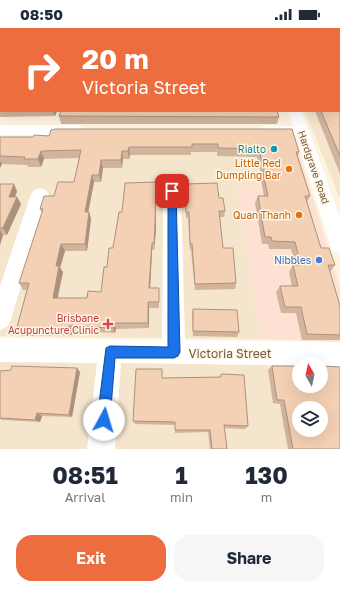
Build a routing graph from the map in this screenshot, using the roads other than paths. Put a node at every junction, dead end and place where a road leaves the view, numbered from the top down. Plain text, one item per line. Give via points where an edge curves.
1 (295, 112) edge
2 (0, 130) edge
3 (88, 130) edge
4 (256, 130) edge
5 (301, 131) junction
6 (172, 191) dead end
7 (40, 194) dead end
8 (340, 245) edge
9 (0, 319) edge
10 (0, 350) edge
11 (110, 352) junction
12 (174, 352) junction
13 (340, 354) edge
14 (101, 449) edge

1 - 5 street, Hardgrave Road
2 - 3 street
4 - 5 street
5 - 8 street, Hardgrave Road
6 - 12 street
7 - 9 street
10 - 11 street, Victoria Street
11 - 12 street, Victoria Street
11 - 14 street
12 - 13 street, Victoria Street

